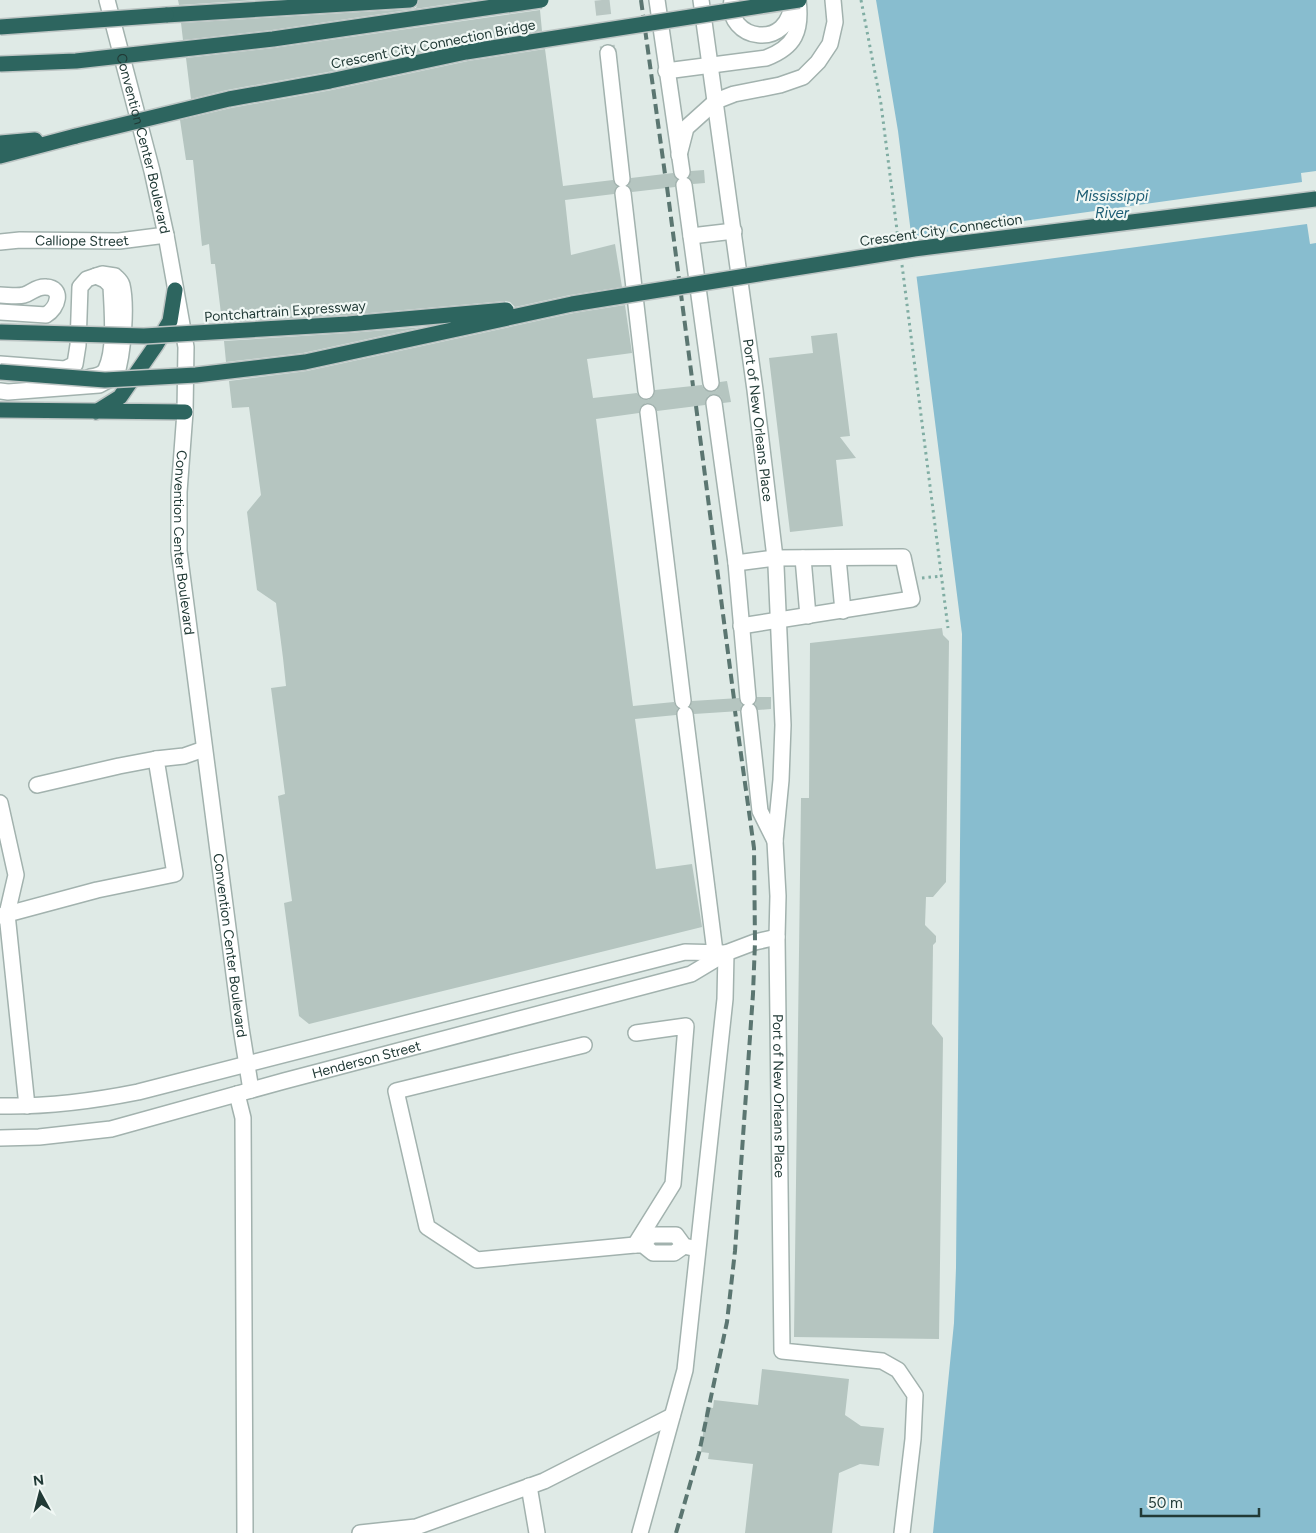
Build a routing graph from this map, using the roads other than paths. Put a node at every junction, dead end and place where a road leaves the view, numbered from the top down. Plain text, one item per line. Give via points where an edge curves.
1 (107, 0) edge
2 (410, 0) edge
3 (541, 0) edge
4 (657, 0) edge
5 (732, 0) edge
6 (792, 0) edge
7 (799, 0) edge
8 (833, 0) edge
9 (702, 2) edge
10 (0, 27) edge
11 (608, 53) tunnel mouth
12 (0, 64) edge
13 (710, 65) junction
14 (666, 71) junction
15 (716, 101) junction
16 (76, 136) junction
17 (0, 143) edge
18 (679, 155) junction
19 (0, 156) edge
20 (1316, 199) edge
21 (734, 231) junction
22 (166, 235) junction
23 (691, 236) junction
24 (0, 242) edge
25 (175, 290) junction
26 (0, 295) edge
27 (572, 304) junction
28 (0, 312) edge
29 (78, 330) junction
30 (0, 332) edge
31 (0, 336) edge
32 (0, 364) edge
33 (0, 372) edge
34 (711, 383) dead end
35 (0, 390) edge
36 (646, 391) dead end
37 (714, 404) dead end
38 (0, 410) edge
39 (96, 412) junction
40 (185, 412) junction
41 (648, 412) dead end
42 (775, 558) junction
43 (803, 558) junction
44 (838, 558) junction
45 (736, 563) junction
46 (843, 611) junction
47 (808, 616) junction
48 (778, 620) junction
49 (741, 626) junction
50 (204, 749) junction
51 (156, 760) junction
52 (37, 785) dead end
53 (0, 804) edge
54 (775, 841) junction
55 (4, 915) edge
56 (777, 937) junction
57 (720, 952) junction
58 (584, 978) junction
59 (590, 1000) junction
60 (636, 1033) dead end
61 (584, 1045) dead end
62 (246, 1063) junction
63 (244, 1092) junction
64 (0, 1106) edge
65 (27, 1106) junction
66 (0, 1138) edge
67 (639, 1245) junction
68 (691, 1247) junction
69 (672, 1416) junction
70 (529, 1486) junction
71 (245, 1533) edge
72 (360, 1533) edge
73 (537, 1533) edge
74 (640, 1533) edge
75 (902, 1533) edge

1 - 22 street, Convention Center Boulevard
2 - 10 highway, bridge
3 - 12 highway, bridge via 274,39 76,61
4 - 14 street
5 - 6 street via 736,21 748,32 759,35 773,33 785,24 792,11
7 - 13 street via 800,17 796,33 780,53 766,58
7 - 16 highway, Crescent City Connection Bridge, bridge via 466,52 229,99
8 - 15 street via 835,22 830,44 803,77
9 - 13 street, Port of New Orleans Place
11 - 36 street
13 - 14 street
13 - 15 street, Port of New Orleans Place
14 - 18 street
15 - 18 street via 686,128
15 - 21 street, Port of New Orleans Place
16 - 17 highway
16 - 19 highway
18 - 23 street
20 - 27 highway, Crescent City Connection, bridge via 914,249
21 - 23 street
21 - 42 street, Port of New Orleans Place
22 - 24 street, Calliope Street via 110,241
22 - 25 street, Convention Center Boulevard
23 - 34 street
25 - 39 highway via 170,321 151,352 120,397
25 - 40 street, Convention Center Boulevard via 186,346
26 - 28 street via 24,296 44,286 55,292 57,305 46,315
27 - 30 highway, Pontchartrain Expressway, bridge via 217,333 144,336
27 - 33 highway, bridge via 305,362 214,373 105,380
29 - 31 street via 40,329
29 - 32 street via 77,359 65,370
29 - 35 street via 80,287 87,279 102,274 115,276 122,283 123,336 116,376 99,385
37 - 45 street, Port of New Orleans Place
38 - 39 highway
39 - 40 highway
40 - 50 street, Convention Center Boulevard via 179,492 179,551
41 - 57 street via 684,708
42 - 43 street
42 - 45 street
42 - 48 street, Port of New Orleans Place
43 - 44 street
43 - 47 street
44 - 46 street
44 - 46 street via 903,557 912,599
45 - 49 street, Port of New Orleans Place
46 - 47 street
47 - 48 street
48 - 49 street
48 - 54 street, Port of New Orleans Place via 783,725
49 - 54 street, Port of New Orleans Place via 760,811
50 - 51 street
50 - 62 street, Convention Center Boulevard
51 - 52 street
51 - 55 street via 175,874 96,890
53 - 55 street via 16,875
54 - 56 street, Port of New Orleans Place
55 - 65 street
56 - 57 street, Henderson Street
56 - 75 street, Port of New Orleans Place via 782,1351 882,1361 898,1370 915,1395
57 - 58 street, Henderson Street via 684,952
57 - 59 street, Henderson Street via 691,974
57 - 68 street via 725,999
58 - 59 street
58 - 62 street, Henderson Street
59 - 63 street, Henderson Street
60 - 67 street via 686,1026 673,1184
61 - 67 street via 396,1090 427,1227 478,1260
62 - 63 street, Convention Center Boulevard
62 - 65 street, Henderson Street via 108,1098
63 - 66 street, Henderson Street via 111,1129
63 - 71 street, Convention Center Boulevard
64 - 65 street, Henderson Street
67 - 68 street via 651,1235 676,1235
68 - 69 street via 684,1370
69 - 70 street
69 - 74 street
70 - 72 street via 416,1527
70 - 73 street

